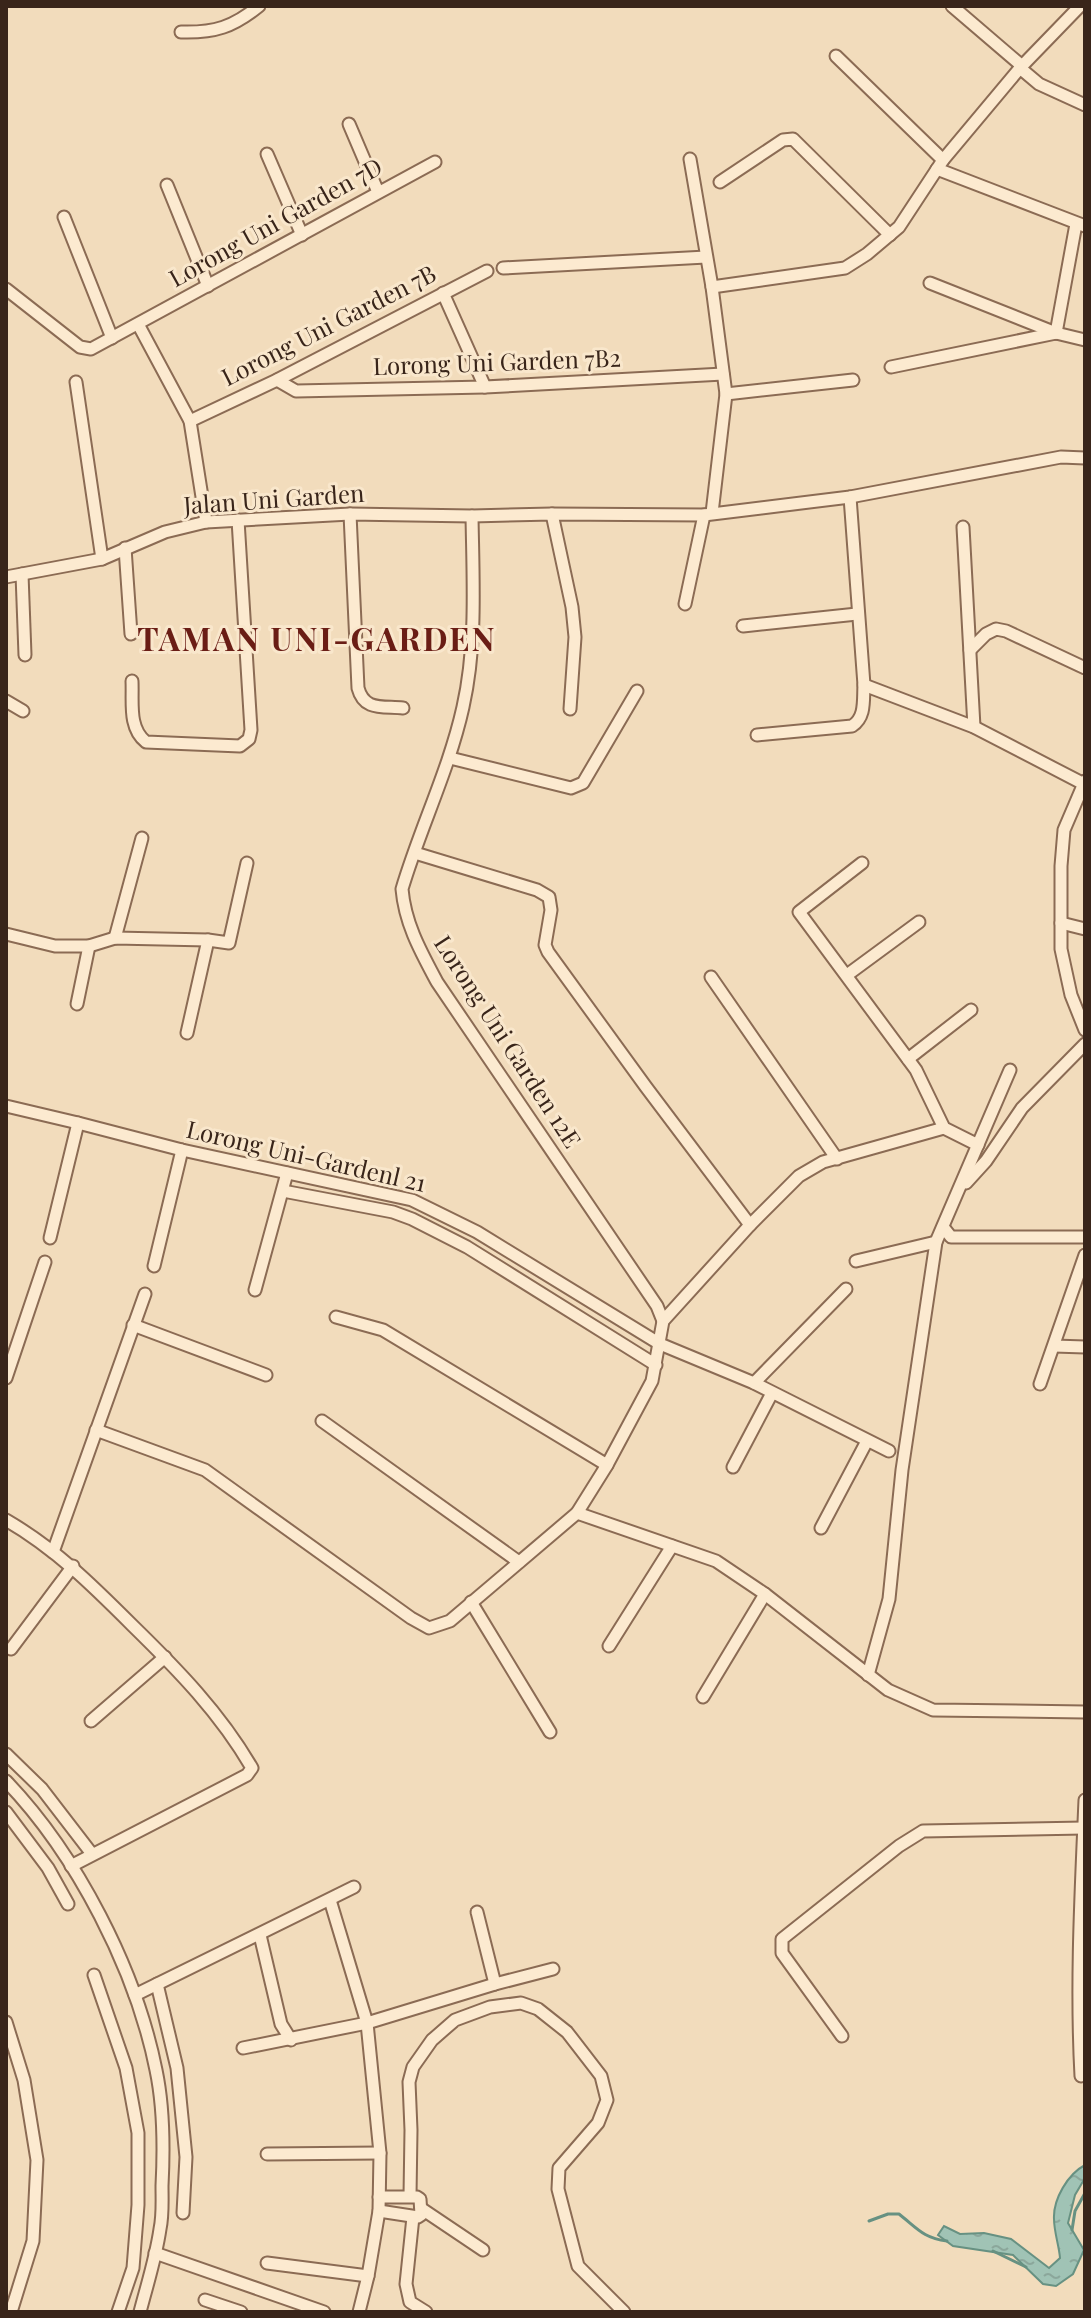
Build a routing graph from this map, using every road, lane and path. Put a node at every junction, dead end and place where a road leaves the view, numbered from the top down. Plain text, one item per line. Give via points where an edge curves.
1 (259, 6) edge
2 (952, 6) edge
3 (1080, 6) edge
4 (181, 32) dead end
5 (836, 56) dead end
6 (1021, 67) junction
7 (1085, 105) edge
8 (349, 124) dead end
9 (267, 154) dead end
10 (690, 159) dead end
11 (435, 162) dead end
12 (940, 164) junction
13 (720, 182) dead end
14 (167, 185) dead end
15 (378, 192) junction
16 (64, 217) dead end
17 (1081, 225) edge
18 (302, 235) junction
19 (890, 235) junction
20 (706, 257) junction
21 (503, 268) dead end
22 (487, 271) dead end
23 (930, 283) dead end
24 (208, 286) junction
25 (712, 287) junction
26 (6, 289) edge
27 (443, 293) junction
28 (138, 324) junction
29 (1056, 333) junction
30 (112, 338) junction
31 (1085, 340) edge
32 (891, 367) dead end
33 (723, 374) junction
34 (277, 380) junction
35 (853, 380) dead end
36 (76, 382) dead end
37 (485, 387) junction
38 (726, 394) junction
39 (190, 421) junction
40 (1085, 458) edge
41 (850, 497) junction
42 (350, 514) junction
43 (552, 514) junction
44 (708, 514) junction
45 (472, 516) junction
46 (238, 520) junction
47 (206, 522) junction
48 (963, 527) dead end
49 (125, 548) junction
50 (102, 559) junction
51 (22, 574) junction
52 (6, 577) edge
53 (685, 604) dead end
54 (857, 614) junction
55 (743, 626) dead end
56 (131, 634) dead end
57 (970, 650) junction
58 (25, 655) dead end
59 (1085, 668) edge
60 (132, 681) dead end
61 (864, 685) junction
62 (637, 691) dead end
63 (6, 701) edge
64 (403, 708) dead end
65 (570, 709) dead end
66 (23, 711) dead end
67 (974, 727) junction
68 (757, 735) dead end
69 (450, 758) junction
70 (1084, 782) edge
71 (142, 838) dead end
72 (415, 853) junction
73 (247, 863) dead end
74 (862, 863) dead end
75 (919, 922) dead end
76 (1061, 923) junction
77 (1085, 929) edge
78 (6, 934) edge
79 (115, 938) junction
80 (208, 940) junction
81 (89, 946) junction
82 (847, 975) junction
83 (711, 977) dead end
84 (77, 1004) dead end
85 (971, 1010) dead end
86 (1085, 1030) edge
87 (187, 1033) dead end
88 (1085, 1044) edge
89 (908, 1059) junction
90 (1010, 1070) dead end
91 (6, 1106) edge
92 (78, 1123) junction
93 (944, 1128) junction
94 (978, 1145) junction
95 (182, 1150) junction
96 (837, 1159) junction
97 (287, 1173) junction
98 (959, 1190) junction
99 (283, 1191) junction
100 (750, 1225) junction
101 (943, 1227) junction
102 (477, 1232) junction
103 (1085, 1237) edge
104 (50, 1238) dead end
105 (936, 1242) junction
106 (467, 1247) junction
107 (1085, 1255) edge
108 (856, 1261) dead end
109 (45, 1262) dead end
110 (154, 1266) dead end
111 (846, 1289) dead end
112 (255, 1290) dead end
113 (145, 1294) dead end
114 (336, 1317) dead end
115 (663, 1321) junction
116 (133, 1325) junction
117 (660, 1344) junction
118 (1054, 1346) junction
119 (1085, 1347) edge
120 (656, 1365) junction
121 (266, 1375) dead end
122 (6, 1378) edge
123 (754, 1383) junction
124 (1040, 1384) dead end
125 (772, 1393) junction
126 (322, 1421) dead end
127 (96, 1430) junction
128 (867, 1441) junction
129 (889, 1451) dead end
130 (607, 1465) junction
131 (733, 1467) dead end
132 (577, 1513) junction
133 (6, 1520) edge
134 (821, 1528) dead end
135 (672, 1546) junction
136 (53, 1552) junction
137 (519, 1562) junction
138 (73, 1566) junction
139 (765, 1594) junction
140 (471, 1602) junction
141 (609, 1646) dead end
142 (11, 1649) dead end
143 (165, 1657) junction
144 (868, 1675) junction
145 (703, 1697) dead end
146 (1085, 1712) edge
147 (91, 1721) dead end
148 (550, 1732) dead end
149 (6, 1754) edge
150 (6, 1781) edge
151 (1085, 1800) edge
152 (6, 1812) edge
153 (1084, 1828) edge
154 (92, 1854) junction
155 (71, 1866) junction
156 (354, 1887) dead end
157 (330, 1900) junction
158 (68, 1904) dead end
159 (477, 1912) dead end
160 (260, 1935) junction
161 (553, 1969) dead end
162 (94, 1975) dead end
163 (157, 1984) junction
164 (495, 1984) junction
165 (135, 1995) junction
166 (6, 2022) edge
167 (367, 2023) junction
168 (842, 2036) dead end
169 (291, 2040) junction
170 (243, 2048) dead end
171 (1081, 2076) dead end
172 (380, 2153) junction
173 (267, 2154) dead end
174 (410, 2196) junction
175 (379, 2197) junction
176 (379, 2211) junction
177 (183, 2213) dead end
178 (417, 2213) junction
179 (483, 2250) dead end
180 (155, 2253) junction
181 (267, 2263) dead end
182 (368, 2276) junction
183 (205, 2300) dead end
184 (11, 2312) edge
185 (118, 2312) edge
186 (140, 2312) edge
187 (241, 2312) edge
188 (324, 2312) edge
189 (359, 2312) edge
190 (426, 2312) edge
191 (624, 2312) edge

1 - 4 street via 227,28
2 - 6 street
3 - 6 street
5 - 12 street
6 - 7 street via 1039,84
6 - 12 street
8 - 15 street
9 - 18 street
10 - 20 street
11 - 15 street, Lorong Uni Garden 7D
12 - 17 street
12 - 19 street
13 - 19 street via 783,140 793,139
14 - 24 street
15 - 18 street, Lorong Uni Garden 7D
16 - 30 street
17 - 29 street
18 - 24 street, Lorong Uni Garden 7D
19 - 25 street via 845,268
20 - 21 street
20 - 25 street
22 - 27 street, Lorong Uni Garden 7B
23 - 29 street
24 - 28 street, Lorong Uni Garden 7D
25 - 33 street
26 - 30 street, Lorong Uni Garden 7D via 80,347 91,349
27 - 34 street, Lorong Uni Garden 7B
27 - 37 street
28 - 30 street, Lorong Uni Garden 7D
28 - 39 street
29 - 31 street
29 - 32 street
33 - 37 street, Lorong Uni Garden 7B2
33 - 38 street
34 - 37 street, Lorong Uni Garden 7B2 via 296,391
34 - 39 street, Lorong Uni Garden 7B
35 - 38 street
36 - 50 street
38 - 44 street
39 - 47 street
40 - 41 street, Jalan Uni Garden via 1061,457
41 - 44 street, Jalan Uni Garden
41 - 54 street
42 - 45 street, Jalan Uni Garden
42 - 46 street, Jalan Uni Garden
42 - 64 street via 358,688 368,705
43 - 44 street, Jalan Uni Garden
43 - 45 street, Jalan Uni Garden
43 - 65 street via 575,637
44 - 53 street
45 - 69 street via 473,626 467,687
46 - 47 street, Jalan Uni Garden
46 - 60 street via 249,739 240,746 146,742 134,727
47 - 49 street, Jalan Uni Garden
48 - 57 street
49 - 50 street, Jalan Uni Garden
49 - 56 street
50 - 51 street, Jalan Uni Garden
51 - 52 street, Jalan Uni Garden
51 - 58 street
54 - 55 street
54 - 61 street
57 - 59 street via 996,629
57 - 67 street
61 - 67 street
61 - 68 street via 863,714 852,726
62 - 69 street via 583,783 571,788
63 - 66 street
67 - 70 street
69 - 72 street
70 - 76 street via 1064,830
71 - 79 street
72 - 100 street via 549,897 548,952
72 - 115 street, Lorong Uni Garden 12E via 402,889 403,904 437,982
73 - 80 street via 229,943
74 - 82 street via 799,912
75 - 82 street
76 - 77 street
76 - 86 street via 1071,995
78 - 81 street via 55,946
79 - 80 street
79 - 81 street
80 - 87 street
81 - 84 street
82 - 89 street
83 - 96 street
85 - 89 street
88 - 98 street via 1022,1108
89 - 93 street
90 - 94 street
91 - 92 street, Lorong Uni-Gardenl 21
92 - 95 street, Lorong Uni-Gardenl 21
92 - 104 street
93 - 94 street
93 - 96 street
94 - 98 street
95 - 97 street, Lorong Uni-Gardenl 21
95 - 110 street
96 - 100 street via 799,1176
97 - 99 street
97 - 102 street, Lorong Uni-Gardenl 21 via 412,1200
98 - 101 street
99 - 106 street via 393,1212
99 - 112 street
100 - 115 street
101 - 103 street via 951,1237
101 - 105 street
102 - 106 street
102 - 117 street, Lorong Uni-Gardenl 21
105 - 108 street
105 - 144 street via 889,1599
106 - 120 street
107 - 118 street
109 - 122 street
111 - 123 street
113 - 116 street
114 - 130 street via 383,1330
115 - 117 street
116 - 121 street
116 - 127 street
117 - 120 street
117 - 123 street, Lorong Uni-Gardenl 21
118 - 119 street
118 - 124 street
120 - 130 street
123 - 125 street, Lorong Uni-Gardenl 21
125 - 128 street, Lorong Uni-Gardenl 21
125 - 131 street
126 - 137 street
127 - 136 street
127 - 140 street via 205,1470 429,1628 450,1621
128 - 129 street, Lorong Uni-Gardenl 21
128 - 134 street
130 - 132 street
132 - 135 street
132 - 137 street
133 - 136 street
135 - 139 street via 716,1561
135 - 141 street
136 - 138 street
137 - 140 street
138 - 142 street
138 - 143 street
139 - 144 street
139 - 145 street
140 - 148 street
143 - 147 street
143 - 154 street via 209,1705 252,1768
144 - 146 street via 933,1710
149 - 154 street via 42,1789
150 - 155 street via 32,1808
151 - 153 street
152 - 158 street
153 - 168 street via 923,1831 782,1939 782,1953
153 - 171 street
154 - 155 street
155 - 165 street via 105,1925
156 - 157 street
157 - 160 street
157 - 167 street
159 - 164 street
160 - 163 street
160 - 169 street via 281,2024
161 - 164 street
162 - 185 street via 126,2068 138,2133 133,2268
163 - 165 street
163 - 177 street via 177,2068 186,2157
164 - 167 street
165 - 180 street via 156,2071 164,2145
166 - 184 street via 24,2080 37,2160 33,2241
167 - 169 street
167 - 172 street
169 - 170 street
172 - 173 street
172 - 175 street
174 - 175 street
174 - 178 street via 420,2199
174 - 191 street via 409,2082 419,2058 455,2020 490,2007 521,2003 538,2009 567,2032 601,2076 607,2100 598,2123 559,2168 558,2189 578,2266
175 - 176 street
176 - 178 street
176 - 182 street
178 - 179 street
178 - 190 street via 406,2284 410,2302
180 - 186 street
180 - 188 street
181 - 182 street
182 - 189 street
183 - 187 street

